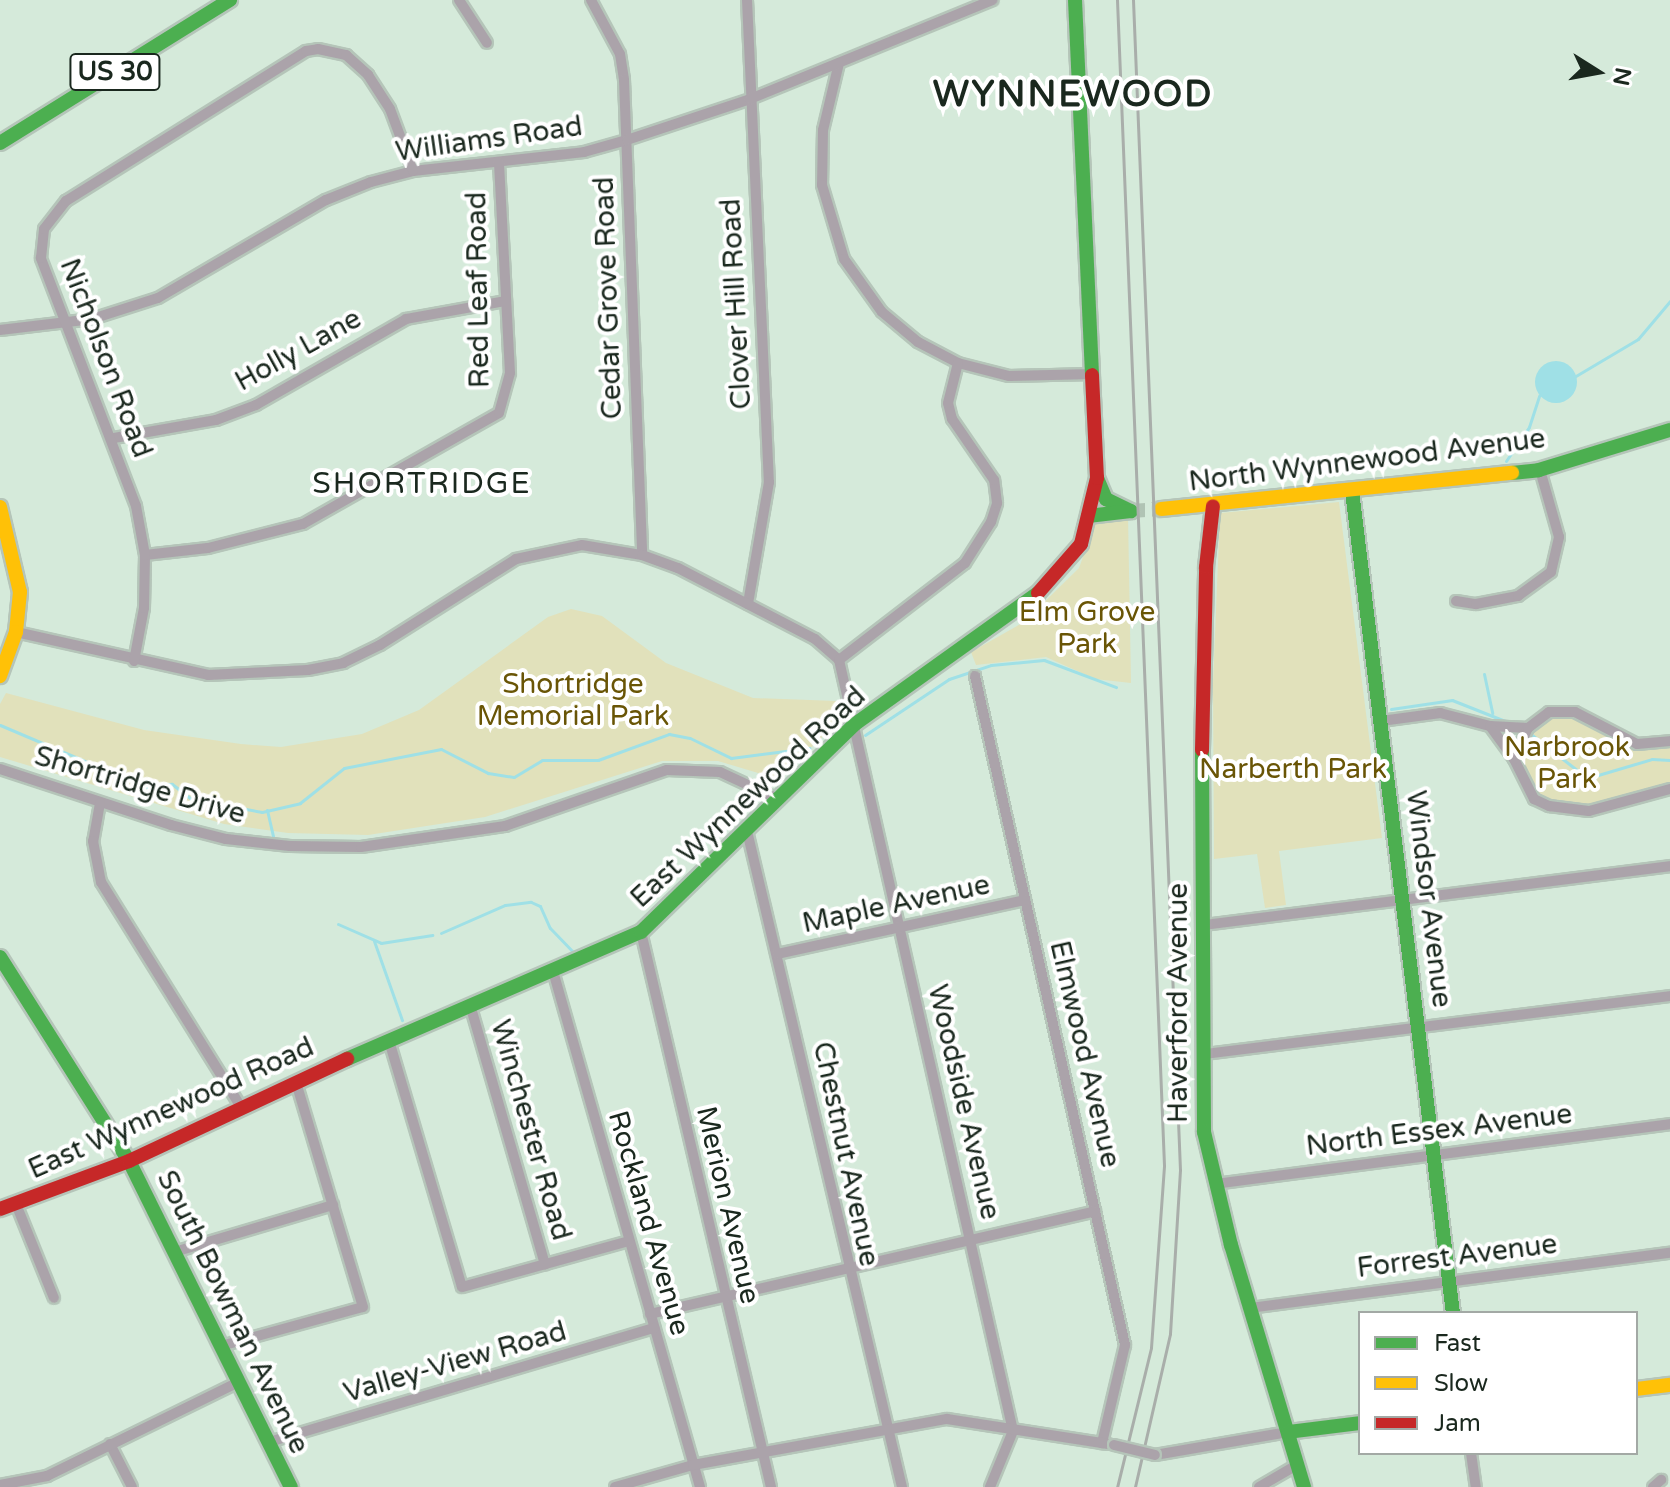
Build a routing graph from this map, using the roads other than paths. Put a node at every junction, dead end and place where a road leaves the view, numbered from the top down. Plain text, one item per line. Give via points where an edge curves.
1 (230, 0) edge
2 (459, 0) edge
3 (591, 0) edge
4 (747, 0) edge
5 (993, 0) edge
6 (1075, 0) edge
7 (487, 43) dead end
8 (839, 63) junction
9 (750, 99) junction
10 (627, 140) junction
11 (0, 143) edge
12 (499, 162) junction
13 (413, 171) junction
14 (505, 301) junction
15 (67, 323) junction
16 (0, 330) edge
17 (958, 363) junction
18 (1093, 374) junction
19 (1670, 430) edge
20 (114, 438) junction
21 (1540, 470) junction
22 (1097, 478) junction
23 (1352, 491) junction
24 (1213, 506) junction
25 (0, 507) edge
26 (1161, 509) tunnel mouth
27 (1088, 516) junction
28 (145, 555) junction
29 (642, 555) junction
30 (1456, 601) dead end
31 (748, 604) junction
32 (16, 632) junction
33 (839, 660) junction
34 (134, 661) junction
35 (0, 676) edge
36 (975, 676) dead end
37 (1381, 721) junction
38 (855, 724) junction
39 (1490, 726) junction
40 (1528, 728) junction
41 (1670, 741) edge
42 (1514, 759) junction
43 (0, 769) edge
44 (1670, 789) edge
45 (778, 799) junction
46 (100, 803) junction
47 (747, 831) junction
48 (1670, 866) edge
49 (1025, 900) junction
50 (1402, 900) junction
51 (1204, 925) junction
52 (900, 927) junction
53 (641, 932) junction
54 (777, 954) junction
55 (0, 957) edge
56 (553, 971) junction
57 (1670, 996) edge
58 (471, 1008) junction
59 (1419, 1028) junction
60 (390, 1044) junction
61 (1205, 1054) junction
62 (296, 1082) junction
63 (240, 1105) junction
64 (1670, 1124) edge
65 (1434, 1154) junction
66 (129, 1161) junction
67 (1215, 1184) junction
68 (16, 1204) junction
69 (333, 1205) junction
70 (0, 1209) edge
71 (1095, 1211) junction
72 (629, 1241) junction
73 (972, 1241) junction
74 (174, 1252) junction
75 (1670, 1253) edge
76 (545, 1265) junction
77 (847, 1270) junction
78 (1450, 1282) junction
79 (725, 1297) junction
80 (54, 1298) dead end
81 (1250, 1308) junction
82 (1453, 1311) edge
83 (650, 1314) junction
84 (654, 1328) junction
85 (221, 1346) junction
86 (239, 1382) junction
87 (1670, 1385) edge
88 (1638, 1389) edge
89 (1358, 1423) edge
90 (885, 1431) junction
91 (1013, 1431) junction
92 (1288, 1432) junction
93 (269, 1442) junction
94 (1102, 1443) junction
95 (110, 1444) junction
96 (761, 1452) junction
97 (1471, 1455) edge
98 (693, 1465) junction
99 (1297, 1465) junction
100 (0, 1485) edge
101 (132, 1487) edge
102 (291, 1487) edge
103 (615, 1487) edge
104 (700, 1487) edge
105 (771, 1487) edge
106 (902, 1487) edge
107 (990, 1487) edge
108 (1259, 1487) edge
109 (1304, 1487) edge
110 (1476, 1487) edge

1 - 11 main road, US 30
2 - 7 street
3 - 10 street, Cedar Grove Road via 620,54
4 - 9 street, Clover Hill Road
5 - 8 street, Williams Road
6 - 18 main road, East Wynnewood Road
8 - 9 street, Williams Road
8 - 17 street via 823,130 822,185 844,259 882,312 918,342
9 - 10 street, Williams Road
9 - 31 street, Clover Hill Road via 769,482
10 - 12 street, Williams Road via 584,152
10 - 29 street, Cedar Grove Road
12 - 13 street, Williams Road
12 - 14 street, Red Leaf Road
13 - 15 street, Williams Road via 326,200 158,298 109,316
13 - 15 street, Nicholson Road via 390,109 362,67 333,50 306,51 66,201 52,216 44,229 41,258
14 - 20 street, Holly Lane via 406,319 256,405 216,420
14 - 28 street, Red Leaf Road via 508,395 499,413 482,426 303,524 208,548
15 - 16 street, Williams Road
15 - 20 street, Nicholson Road
17 - 18 street via 1009,376
17 - 33 street via 948,403 952,419 994,480 997,503 991,522 965,563
18 - 22 main road, East Wynnewood Road
19 - 21 main road, North Wynnewood Avenue
20 - 28 street, Nicholson Road
21 - 23 main road, North Wynnewood Avenue
21 - 30 street via 1559,537 1551,572 1518,596 1476,604
22 - 27 main road, East Wynnewood Road
22 - 27 main road via 1106,499 1131,511
23 - 24 main road, North Wynnewood Avenue
23 - 37 main road, Windsor Avenue
24 - 26 main road, North Wynnewood Avenue
24 - 51 main road, Haverford Avenue via 1206,567 1202,737
25 - 32 main road via 18,574
27 - 38 main road, East Wynnewood Road via 1081,544 1044,590
28 - 34 street, Nicholson Road via 144,608
29 - 31 street
29 - 34 street via 582,545 516,559 343,663 208,675
31 - 33 street via 815,639
32 - 34 street
32 - 35 main road
33 - 38 street, Woodside Avenue
36 - 49 street, Elmwood Avenue
37 - 39 street via 1440,713
37 - 50 main road, Windsor Avenue
38 - 45 main road, East Wynnewood Road
38 - 52 street, Woodside Avenue
39 - 40 street
39 - 42 street
40 - 41 street via 1549,712 1575,712 1627,741
40 - 42 street
42 - 44 street via 1534,799 1565,810 1600,808
43 - 46 street, Shortridge Drive
45 - 46 street, Shortridge Drive via 720,772 667,770 505,826 361,847 226,839
45 - 47 main road, East Wynnewood Road
46 - 63 street via 93,841 101,882
47 - 53 main road, East Wynnewood Road
47 - 54 street, Chestnut Avenue
48 - 50 street
49 - 52 street, Maple Avenue
49 - 71 street, Elmwood Avenue
50 - 51 street
50 - 59 main road, Windsor Avenue
51 - 61 main road, Haverford Avenue
52 - 54 street, Maple Avenue
52 - 73 street, Woodside Avenue
53 - 56 main road, East Wynnewood Road
53 - 79 street, Merion Avenue
54 - 77 street, Chestnut Avenue
55 - 66 main road, South Bowman Avenue
56 - 58 main road, East Wynnewood Road
56 - 72 street, Rockland Avenue
57 - 59 street
58 - 60 main road, East Wynnewood Road
58 - 76 street, Winchester Road
59 - 61 street
59 - 65 main road, Windsor Avenue
60 - 62 main road, East Wynnewood Road
60 - 76 street via 462,1287
61 - 67 main road, Haverford Avenue via 1204,1132
62 - 63 main road, East Wynnewood Road
62 - 69 street
63 - 66 main road, East Wynnewood Road
64 - 65 street, North Essex Avenue
65 - 67 street, North Essex Avenue
65 - 78 main road, Windsor Avenue
66 - 68 main road, East Wynnewood Road
66 - 74 main road, South Bowman Avenue
67 - 81 main road, Haverford Avenue
68 - 70 main road, East Wynnewood Road
68 - 80 street
69 - 74 street
69 - 85 street via 363,1307
71 - 73 street
71 - 94 street, Elmwood Avenue via 1125,1345
72 - 76 street
72 - 83 street, Rockland Avenue
73 - 77 street
73 - 91 street, Woodside Avenue
74 - 85 main road, South Bowman Avenue
75 - 78 street, Forrest Avenue
77 - 79 street
77 - 90 street, Chestnut Avenue
78 - 81 street, Forrest Avenue
78 - 82 main road, Windsor Avenue
79 - 83 street
79 - 96 street, Merion Avenue
81 - 92 main road, Haverford Avenue
83 - 84 street, Rockland Avenue
84 - 93 street, Valley-View Road
84 - 98 street, Rockland Avenue
85 - 86 main road, South Bowman Avenue
86 - 93 main road, South Bowman Avenue
86 - 95 street
87 - 88 main road
89 - 92 main road
90 - 91 street via 947,1419
90 - 96 street
90 - 106 street, Chestnut Avenue
91 - 94 street
91 - 107 street
92 - 94 street, bridge via 1155,1455
92 - 99 main road, Haverford Avenue
93 - 102 main road, South Bowman Avenue
95 - 100 street via 42,1478
95 - 101 street
96 - 98 street
96 - 105 street, Merion Avenue
97 - 110 street
98 - 103 street
98 - 104 street, Rockland Avenue
99 - 108 street
99 - 109 main road, Haverford Avenue

